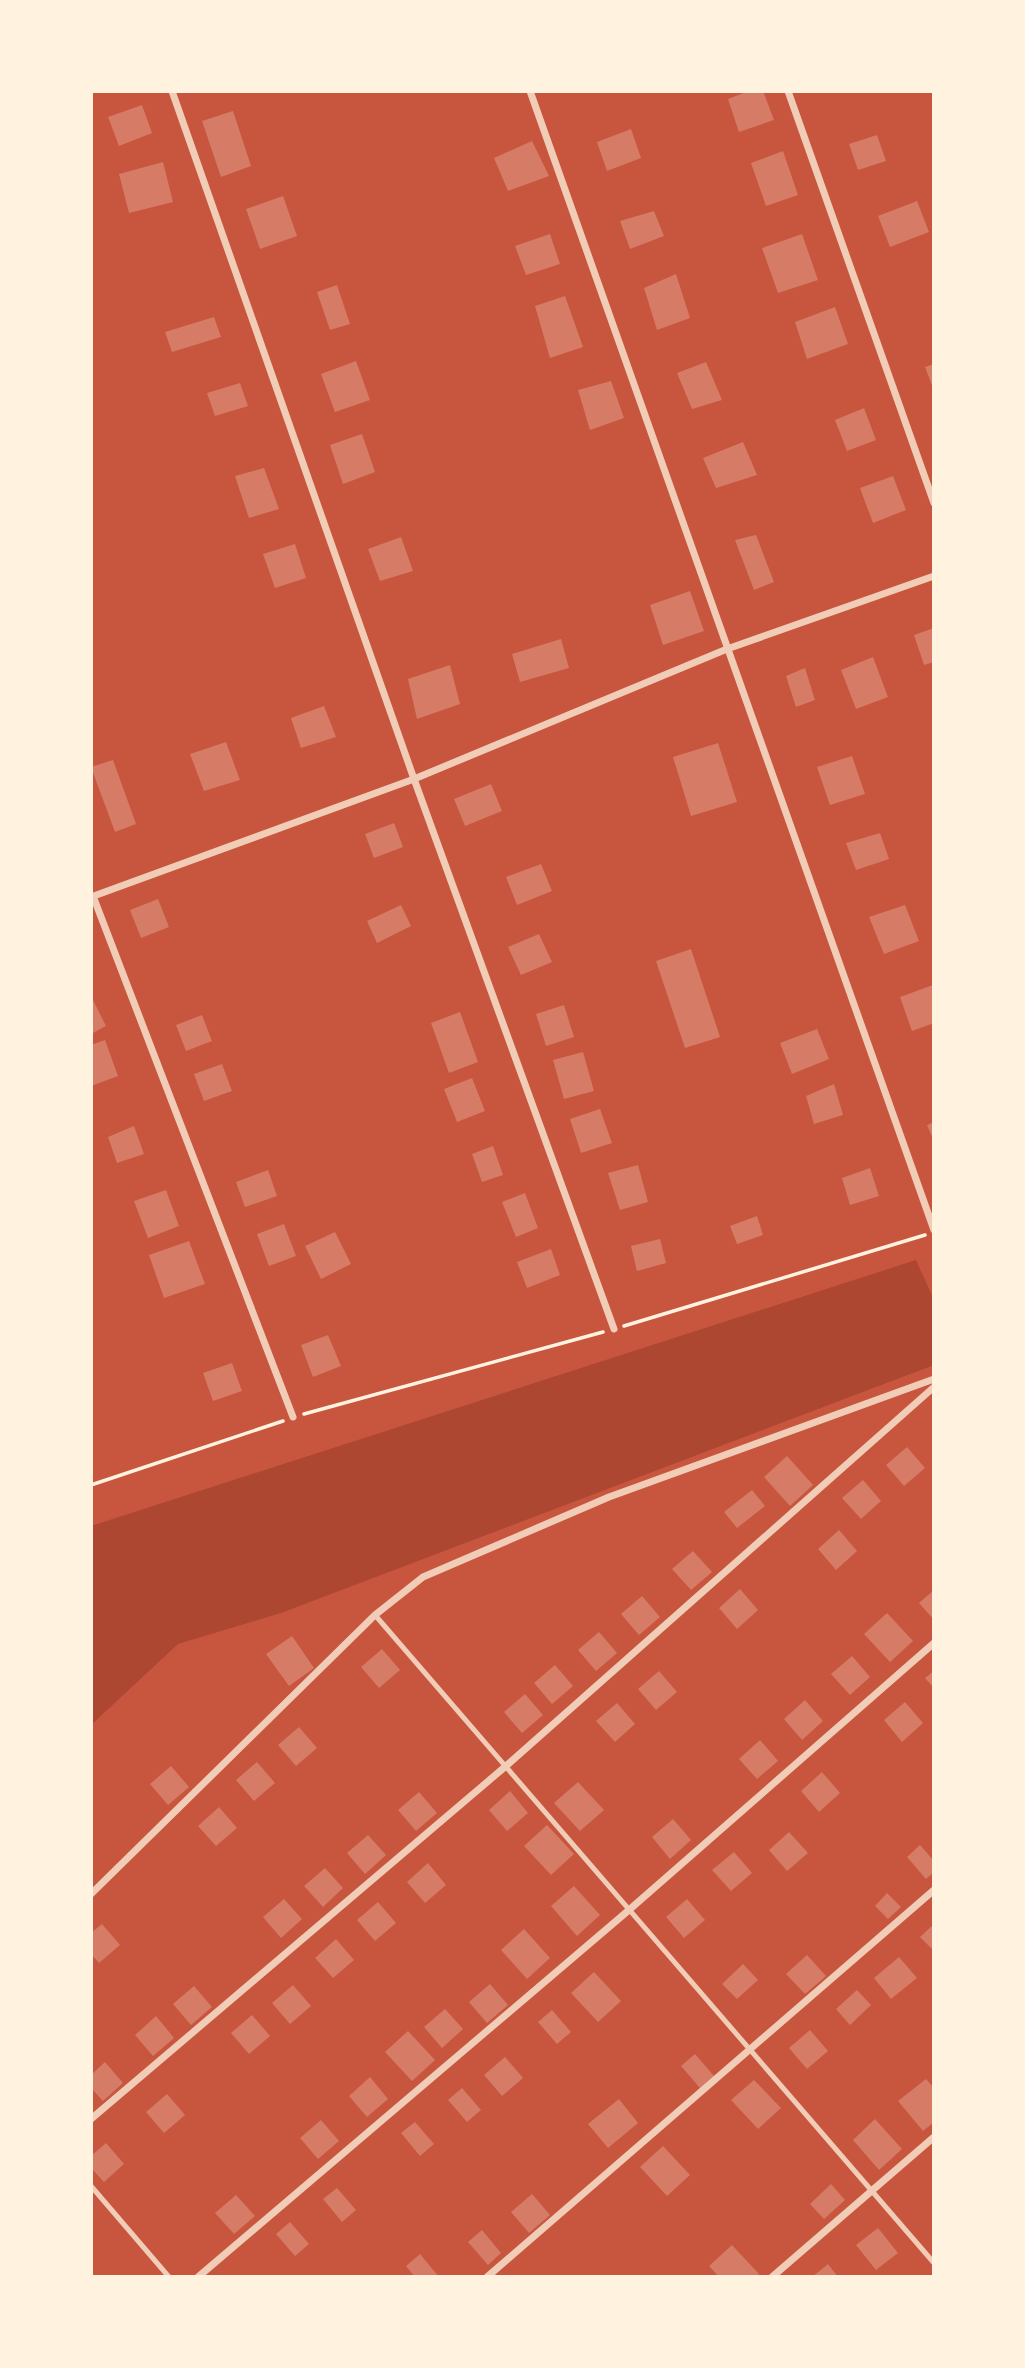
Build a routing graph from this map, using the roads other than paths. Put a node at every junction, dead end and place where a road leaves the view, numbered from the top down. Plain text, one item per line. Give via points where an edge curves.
1 (172, 91) edge
2 (530, 91) edge
3 (788, 91) edge
4 (934, 503) edge
5 (934, 576) edge
6 (727, 649) junction
7 (414, 779) junction
8 (92, 896) edge
9 (934, 1231) edge
10 (614, 1329) road end
11 (934, 1379) edge
12 (934, 1387) edge
13 (293, 1417) road end
14 (375, 1615) junction
15 (934, 1643) edge
16 (506, 1766) junction
17 (934, 1890) edge
18 (91, 1894) edge
19 (629, 1910) junction
20 (750, 2049) junction
21 (91, 2119) edge
22 (934, 2137) edge
23 (91, 2186) edge
24 (871, 2190) junction
25 (934, 2263) edge
26 (169, 2277) edge
27 (198, 2277) edge
28 (487, 2277) edge
29 (772, 2277) edge

1 - 7 street
2 - 6 street
3 - 4 street
5 - 6 street
6 - 7 street
6 - 9 street
7 - 8 street
7 - 10 street
8 - 13 street
11 - 14 street via 596,1502 422,1577
12 - 16 street
14 - 16 lane
14 - 18 street
15 - 19 street
16 - 19 lane
16 - 21 street
17 - 20 street
19 - 20 lane
19 - 27 street
20 - 24 lane
20 - 28 street
22 - 24 street
23 - 26 lane
24 - 25 lane
24 - 29 street

